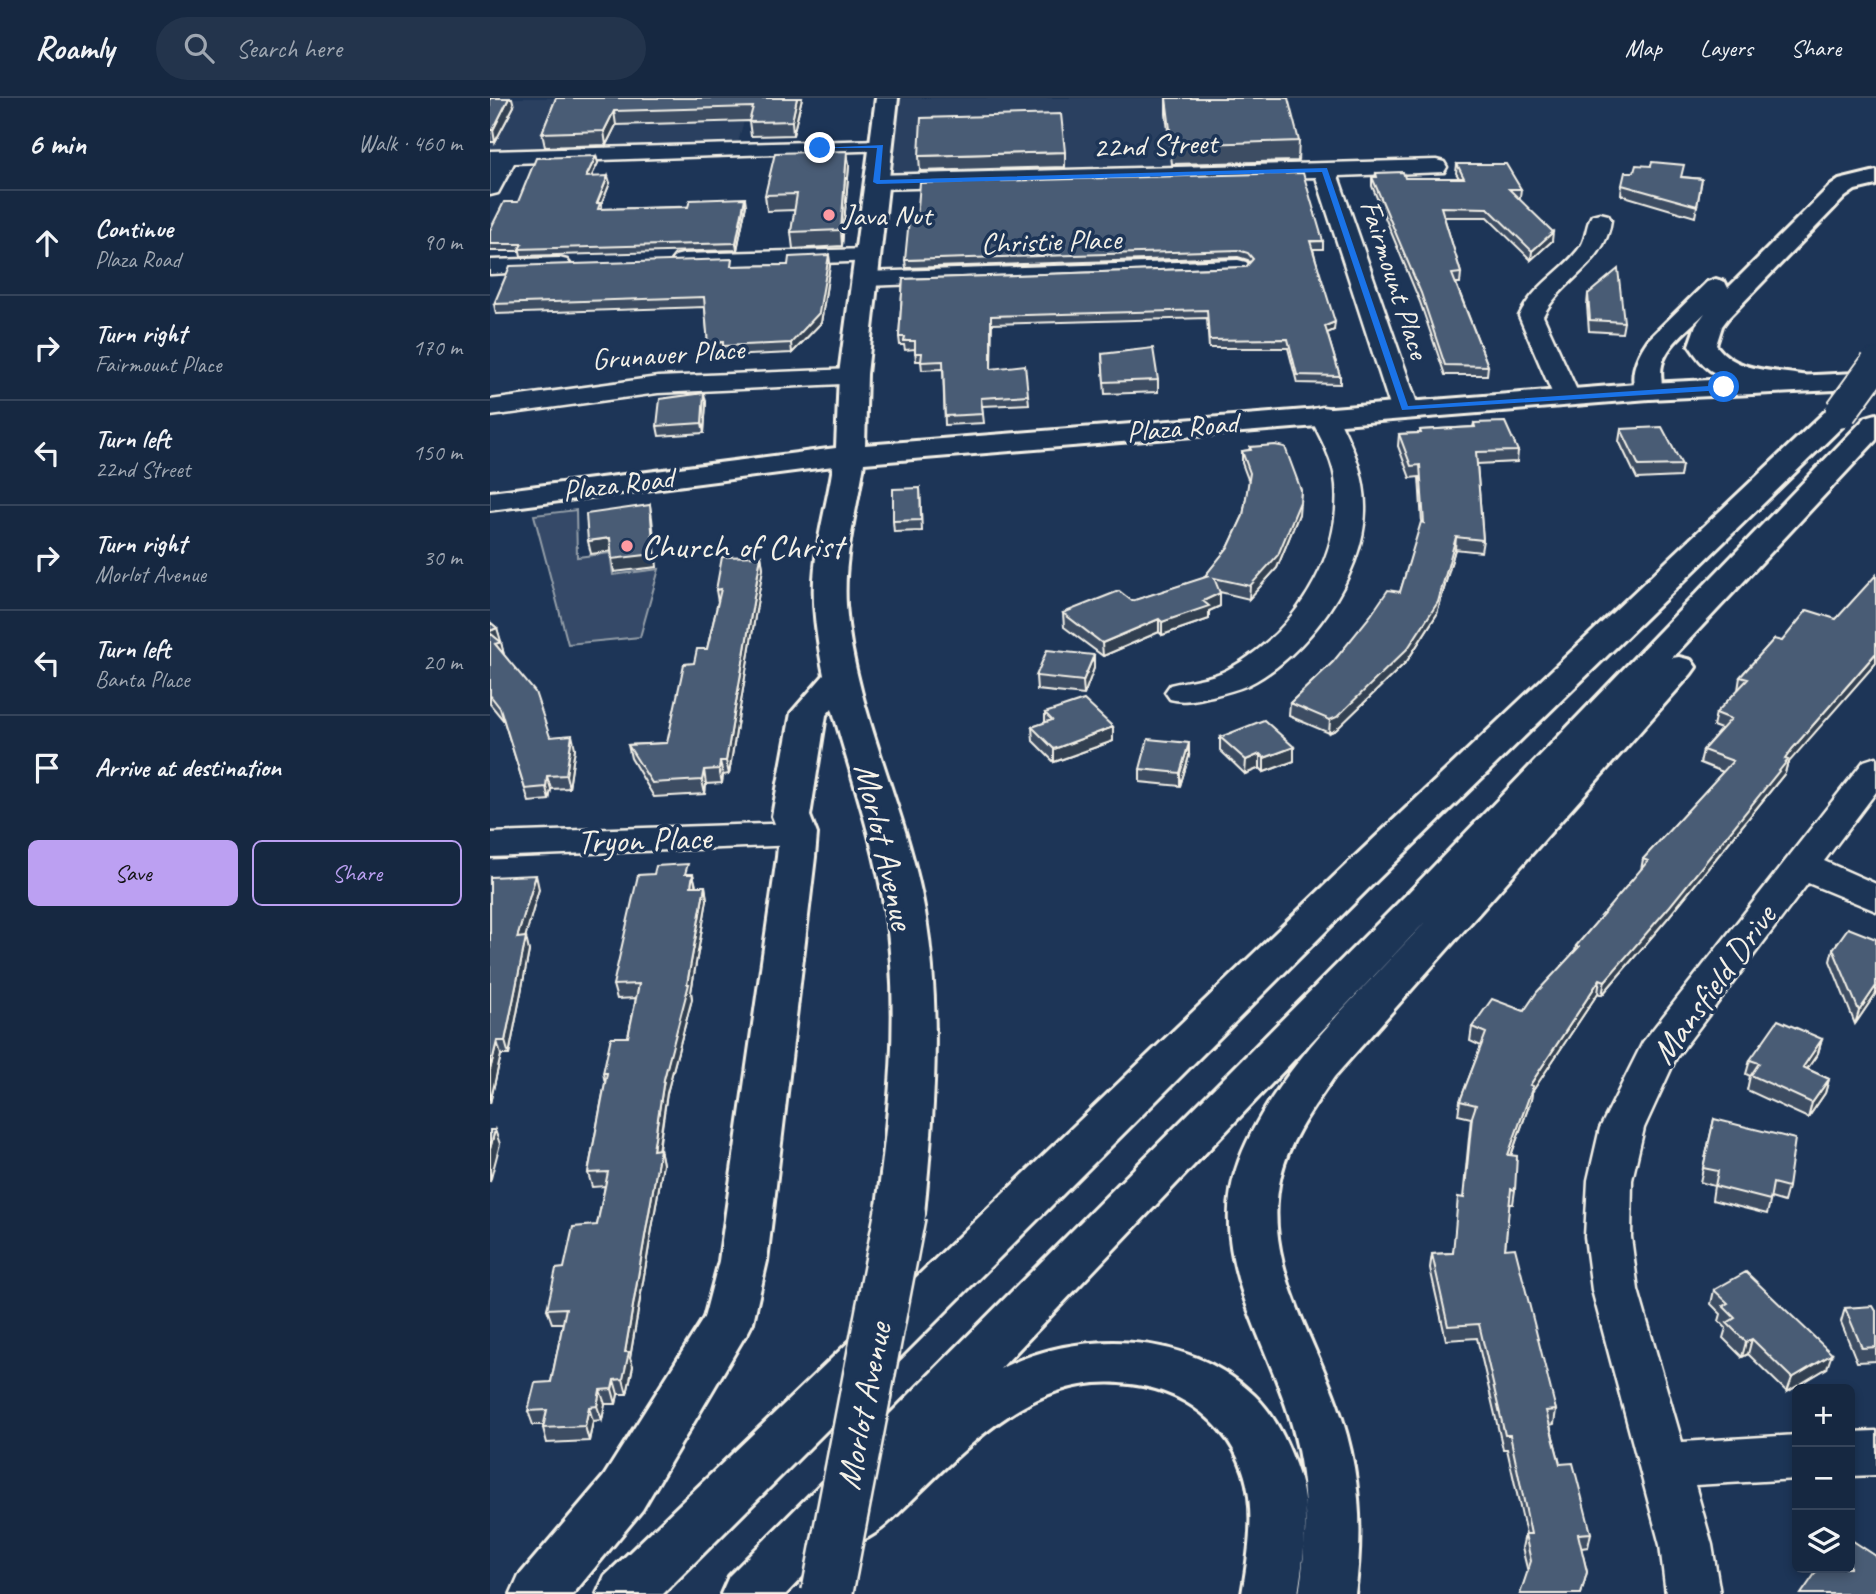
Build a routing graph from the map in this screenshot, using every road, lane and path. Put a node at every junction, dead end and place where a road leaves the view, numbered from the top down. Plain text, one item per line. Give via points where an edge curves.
1 (887, 98) edge
2 (881, 146) junction
3 (498, 157) edge
4 (1436, 167) dead end
5 (1876, 168) edge
6 (1325, 170) junction
7 (1876, 178) edge
8 (877, 182) junction
9 (490, 188) edge
10 (1600, 220) dead end
11 (657, 262) edge
12 (587, 264) edge
13 (490, 267) edge
14 (866, 267) junction
15 (1238, 267) edge
16 (1876, 364) edge
17 (853, 377) junction
18 (1876, 378) edge
19 (1802, 383) junction
20 (1648, 391) junction
21 (1567, 397) junction
22 (490, 408) edge
23 (1405, 409) junction
24 (1324, 415) junction
25 (1864, 420) edge
26 (850, 455) junction
27 (490, 501) edge
28 (841, 676) junction
29 (1182, 692) dead end
30 (1876, 768) edge
31 (798, 834) junction
32 (490, 845) edge
33 (1801, 865) junction
34 (1876, 899) edge
35 (1876, 1453) edge
36 (1855, 1454) edge
37 (1792, 1457) edge
38 (1664, 1465) junction
39 (539, 1594) edge
40 (625, 1594) edge
41 (749, 1594) edge
42 (772, 1594) edge
43 (827, 1594) edge
44 (1270, 1594) edge
45 (1327, 1594) edge
46 (1693, 1594) edge

1 - 2 main road, Morlot Avenue
2 - 3 street
2 - 8 main road, Morlot Avenue
3 - 9 street
4 - 6 street, 22nd Street
5 - 20 main road via 1846,173 1815,188 1657,346 1647,367
6 - 8 street, 22nd Street
6 - 23 street, Fairmount Place
7 - 19 main road via 1837,192 1719,312 1705,335 1702,345 1718,363 1756,377
8 - 14 main road, Morlot Avenue
10 - 21 street via 1595,244 1543,292 1531,316
11 - 14 street, Christie Place
12 - 13 street
14 - 15 street, Christie Place
14 - 17 main road, Morlot Avenue
16 - 25 main road, bridge
17 - 22 street, Grunauer Place via 658,386
17 - 26 main road, Morlot Avenue
18 - 19 main road, Plaza Road
18 - 25 main road, bridge
19 - 20 main road, Plaza Road
20 - 21 main road, Plaza Road
21 - 23 main road, Plaza Road
23 - 24 main road, Plaza Road
24 - 26 main road, Plaza Road
24 - 29 street via 1344,459 1352,510 1349,534 1328,587 1310,613 1259,664 1237,677
25 - 40 main road via 1360,874
25 - 41 main road via 1421,903
25 - 45 main road via 1666,682 1326,1057 1272,1139 1257,1176 1251,1219 1268,1302 1312,1405 1326,1455 1334,1505 1333,1564
26 - 27 main road, Plaza Road
26 - 28 main road, Morlot Avenue via 831,570 830,604
28 - 31 main road via 809,713 791,816
28 - 43 main road, Morlot Avenue, bridge via 883,817 908,931 914,1066 900,1214
30 - 33 street, Mansfield Drive
31 - 32 street, Tryon Place
31 - 39 main road via 743,1261 728,1322 623,1493
33 - 34 street
33 - 38 street, Mansfield Drive via 1658,1052 1622,1128 1610,1180 1608,1237 1615,1290
35 - 36 street
37 - 38 street
38 - 46 street, Mansfield Drive via 1686,1545
42 - 44 main road via 966,1419 1000,1394 1034,1376 1070,1365 1110,1361 1146,1364 1208,1387 1236,1408 1255,1434 1272,1471 1279,1508

